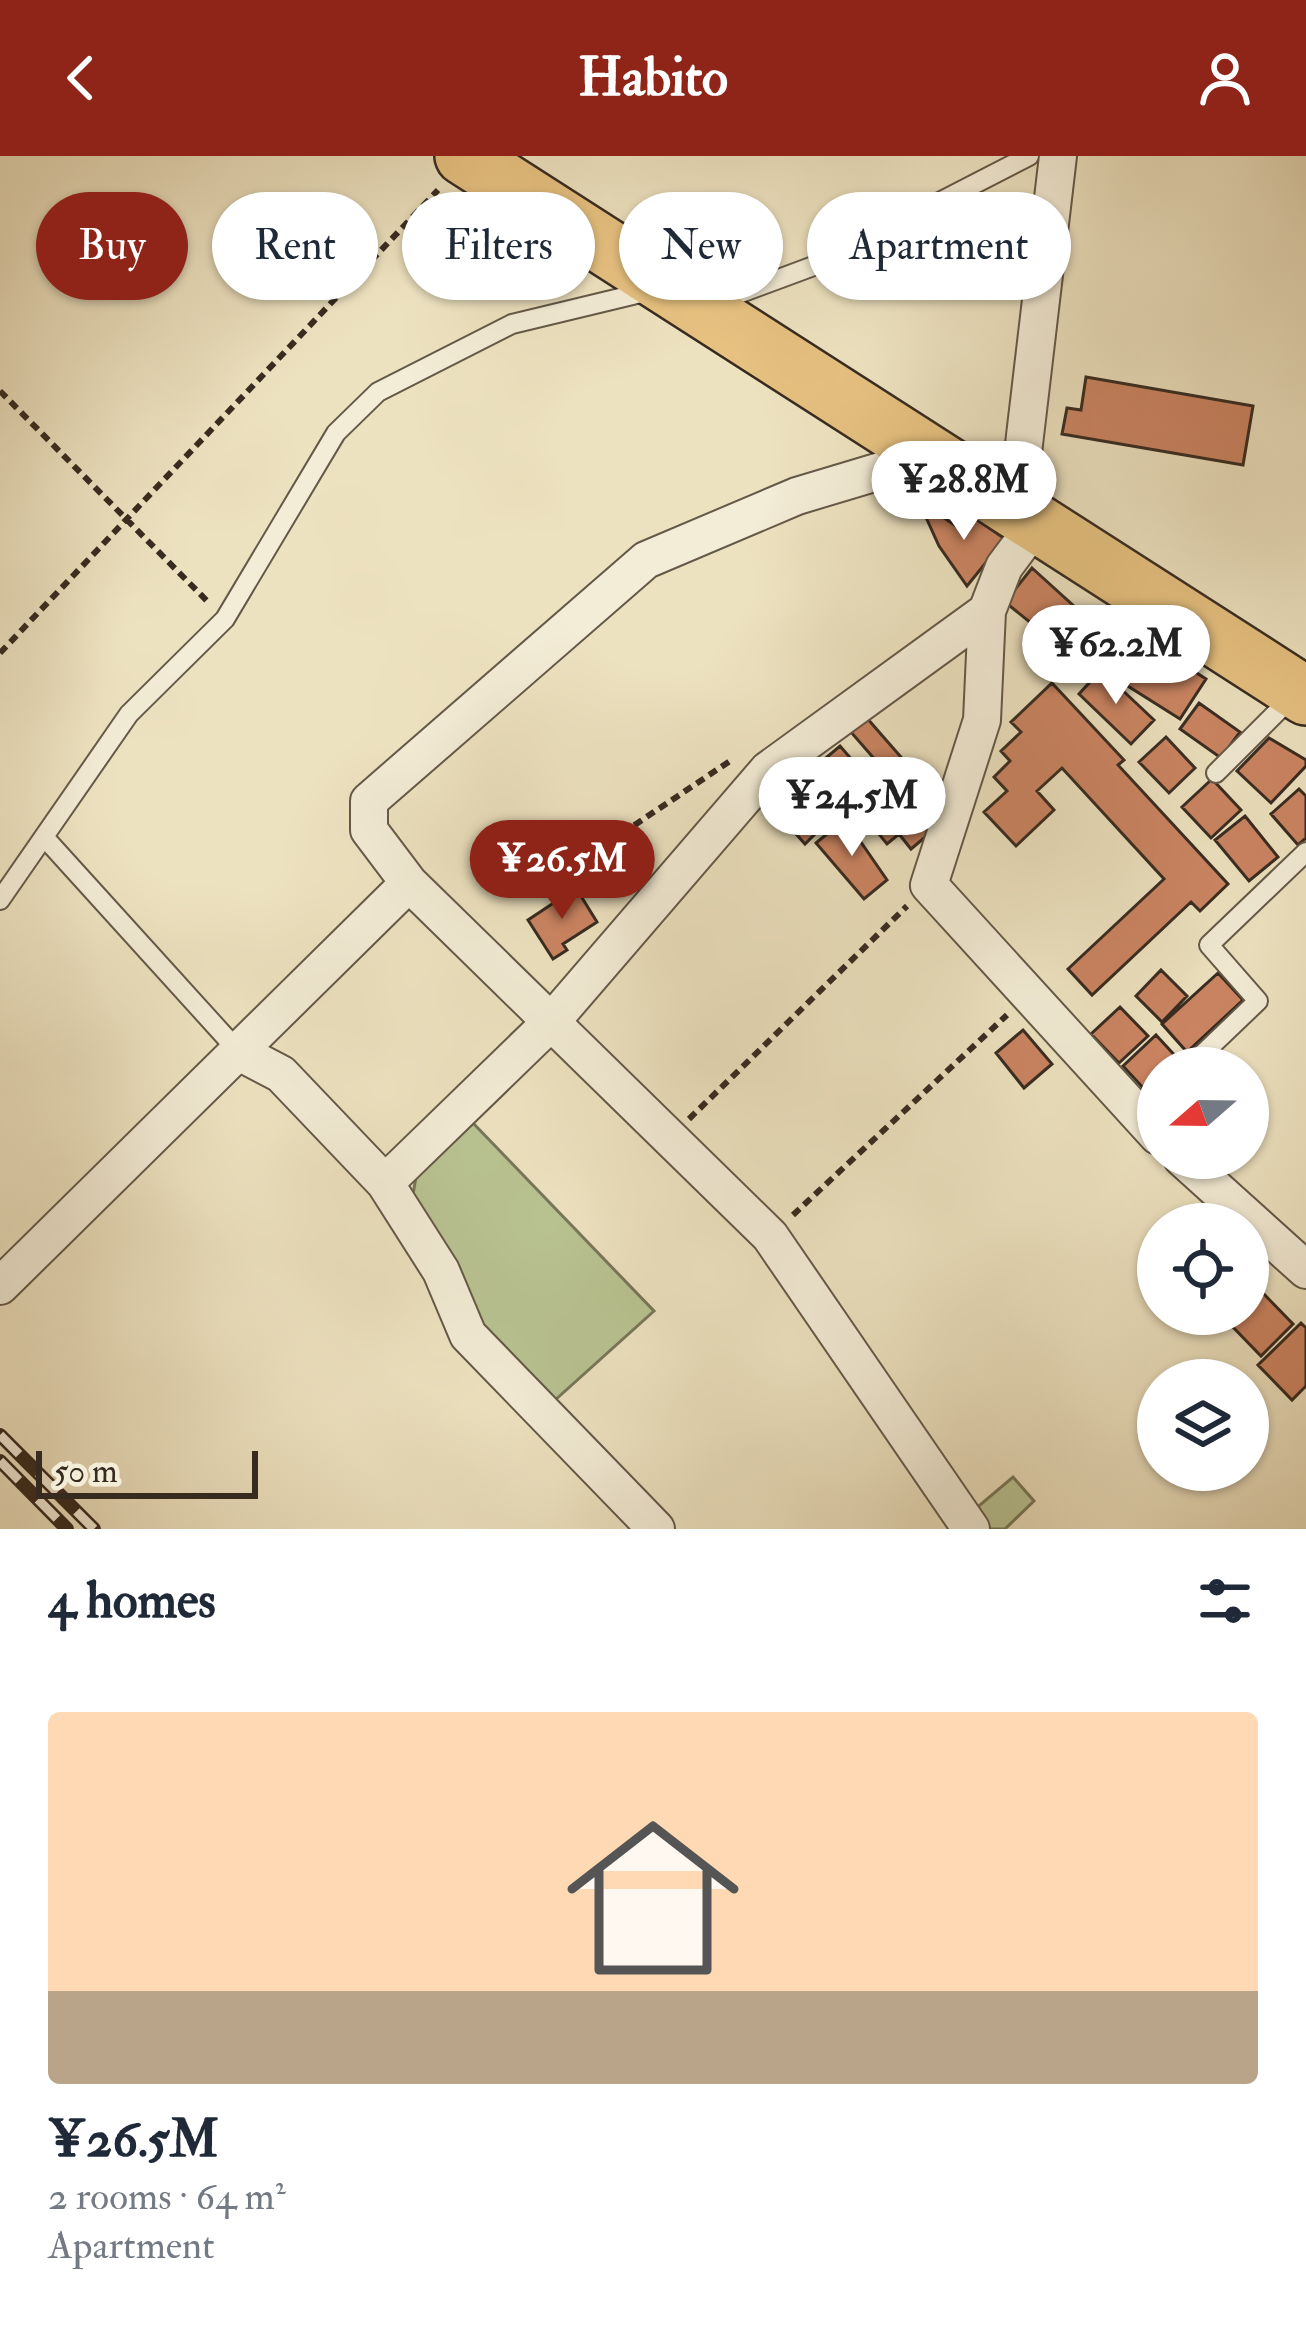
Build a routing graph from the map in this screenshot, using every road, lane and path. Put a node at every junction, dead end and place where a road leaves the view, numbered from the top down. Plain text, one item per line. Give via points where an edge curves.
1 (1029, 156) edge
2 (1058, 156) edge
3 (475, 158) edge
4 (619, 256) edge
5 (783, 276) edge
6 (684, 300) joint
7 (0, 391) edge
8 (921, 451) junction
9 (1026, 518) junction
10 (128, 520) junction
11 (987, 611) junction
12 (225, 619) junction
13 (0, 652) edge
14 (1302, 694) edge
15 (1216, 773) dead end
16 (45, 838) junction
17 (1306, 851) edge
18 (409, 883) junction
19 (929, 885) junction
20 (0, 900) edge
21 (1027, 996) junction
22 (551, 1022) junction
23 (1210, 1047) edge
24 (239, 1052) junction
25 (1137, 1103) edge
26 (670, 1138) junction
27 (1205, 1179) edge
28 (385, 1183) junction
29 (770, 1236) junction
30 (1306, 1270) edge
31 (0, 1286) edge
32 (656, 1529) edge
33 (971, 1529) edge

1 - 5 lane
2 - 9 street
3 - 4 main road
3 - 10 path via 429,196
6 - 8 main road
6 - 12 lane via 512,324 378,392 336,433
7 - 10 path
8 - 9 main road
8 - 18 street via 917,460 797,496 646,560 369,801 369,830
9 - 11 street
9 - 14 main road
10 - 12 path
10 - 13 path
11 - 19 street via 982,720
11 - 22 street via 768,770
12 - 16 lane via 129,714
14 - 15 lane
16 - 20 lane
16 - 24 lane
17 - 23 lane via 1209,945 1258,1001
18 - 22 street
18 - 24 street
19 - 21 street
19 - 26 path
21 - 25 street
21 - 29 path
22 - 26 street
22 - 28 street
24 - 28 street via 281,1074
24 - 31 street
26 - 29 street
27 - 30 street
28 - 32 street via 441,1270 468,1335
29 - 33 street

